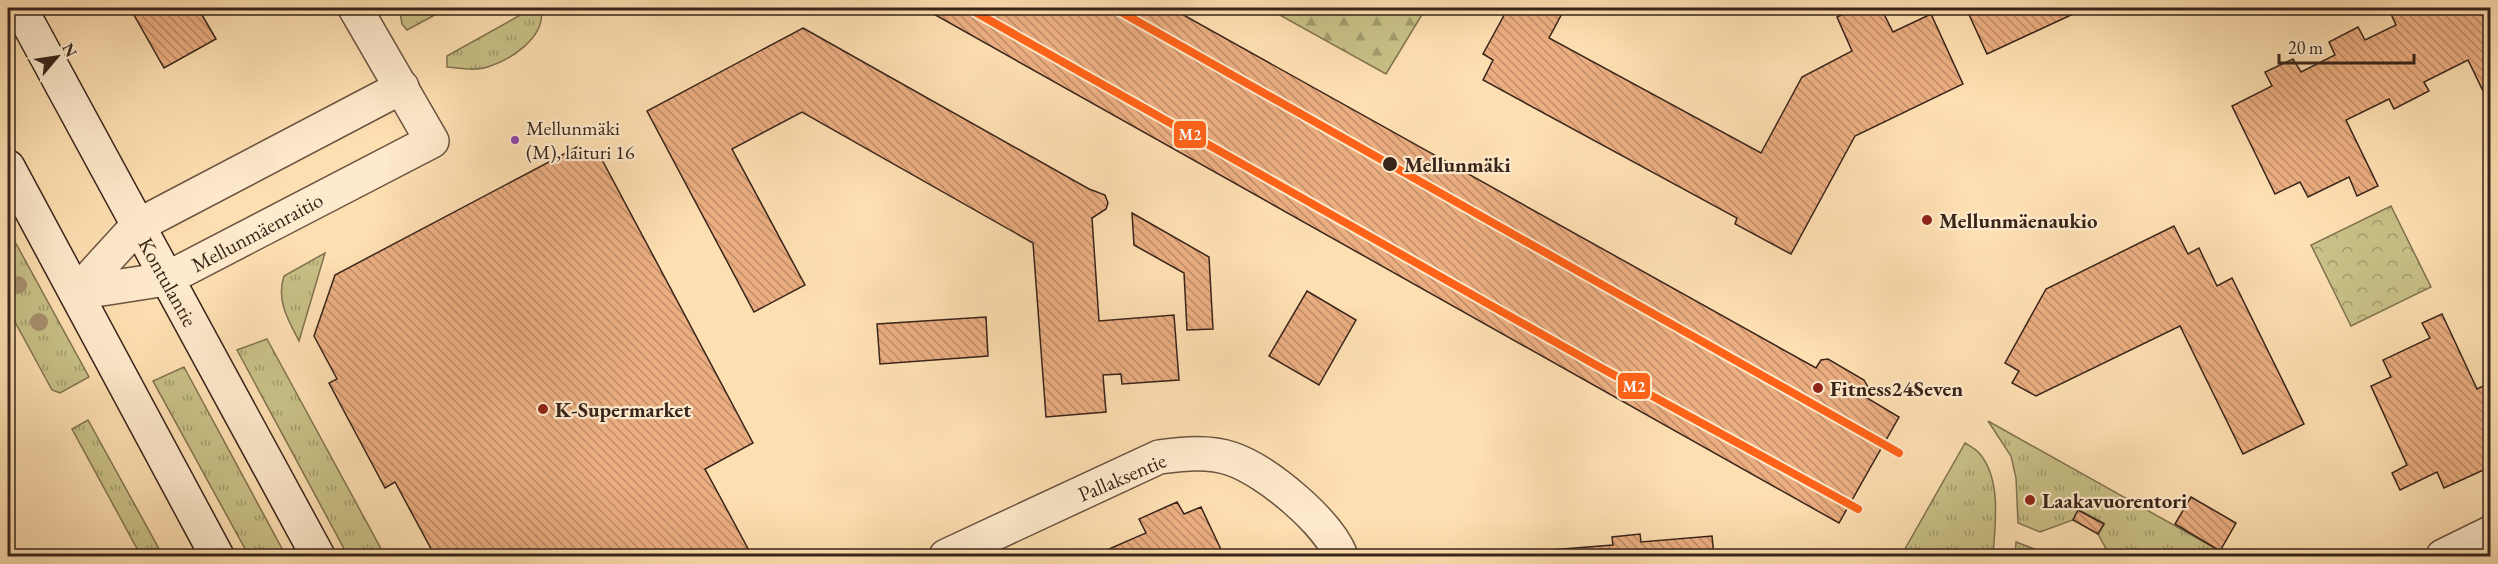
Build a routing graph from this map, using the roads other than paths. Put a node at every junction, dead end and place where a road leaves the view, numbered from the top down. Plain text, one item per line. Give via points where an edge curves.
1 (21, 8) edge
2 (355, 8) edge
3 (402, 87) junction
4 (8, 167) edge
5 (137, 226) junction
6 (166, 279) junction
7 (76, 293) junction
8 (2490, 533) edge
9 (217, 556) edge
10 (318, 556) edge
11 (946, 556) edge
12 (1341, 556) edge
13 (2443, 556) edge

1 - 5 street, Kontulantie
2 - 3 street, Mellunmäenraitio
3 - 5 street
3 - 6 street, Mellunmäenraitio via 432,141
4 - 7 street
5 - 6 street, Kontulantie
5 - 7 street
6 - 7 street, Mellunmäenraitio
6 - 10 street, Kontulantie
7 - 9 street
8 - 13 street
11 - 12 street, Pallaksentie via 1159,457 1197,452 1232,459 1268,477 1304,507

